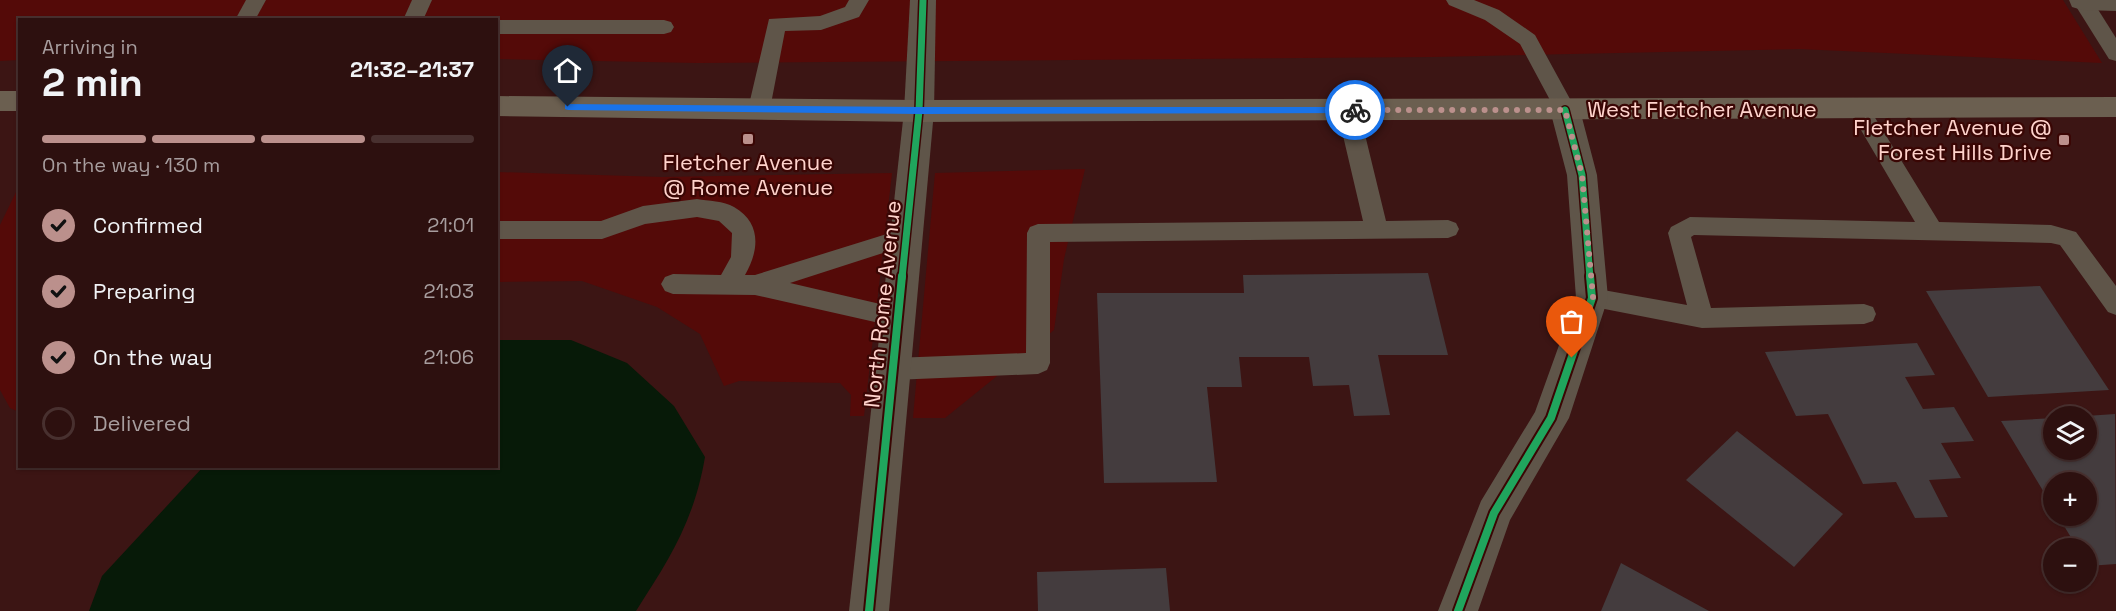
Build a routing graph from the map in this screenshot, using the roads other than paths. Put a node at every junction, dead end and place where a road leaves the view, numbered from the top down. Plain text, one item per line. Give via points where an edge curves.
1 (256, 0) edge
2 (422, 0) edge
3 (859, 0) edge
4 (923, 0) edge
5 (1456, 0) edge
6 (2071, 0) edge
7 (2082, 0) edge
8 (2116, 2) edge
9 (246, 18) edge
10 (414, 18) edge
11 (498, 27) edge
12 (664, 27) dead end
13 (2116, 54) edge
14 (0, 100) edge
15 (18, 100) edge
16 (498, 106) edge
17 (2116, 107) edge
18 (1859, 108) junction
19 (759, 109) junction
20 (1348, 110) junction
21 (1565, 110) junction
22 (919, 111) junction
23 (1449, 229) dead end
24 (498, 230) edge
25 (1377, 230) junction
26 (1932, 231) junction
27 (906, 237) junction
28 (673, 284) dead end
29 (727, 285) junction
30 (755, 285) junction
31 (1593, 297) junction
32 (2116, 305) edge
33 (1864, 314) dead end
34 (897, 317) junction
35 (1702, 318) junction
36 (892, 369) junction
37 (869, 611) edge
38 (1458, 611) edge

1 - 9 lane
2 - 10 lane
3 - 19 lane via 852,12 821,23 776,24
4 - 22 street, North Rome Avenue
5 - 21 lane via 1492,15 1528,40
6 - 7 lane
7 - 8 street
7 - 13 lane
11 - 12 lane
14 - 15 main road
16 - 19 main road, West Fletcher Avenue
17 - 18 main road, West Fletcher Avenue
18 - 21 main road, West Fletcher Avenue
18 - 26 lane
19 - 22 main road, West Fletcher Avenue
20 - 21 main road, West Fletcher Avenue
20 - 22 main road, West Fletcher Avenue
20 - 25 lane
21 - 31 street via 1582,175
22 - 27 street, North Rome Avenue
23 - 25 lane
24 - 29 lane via 602,230 643,215 697,208 726,213 744,230 743,258
25 - 36 lane via 1038,232 1038,363
26 - 32 lane via 2051,234 2068,238
26 - 35 lane via 1690,226 1679,233
27 - 30 lane
27 - 34 street, North Rome Avenue
28 - 29 lane
29 - 30 lane
30 - 34 lane
31 - 35 lane
31 - 38 street via 1551,418 1494,513
33 - 35 lane
34 - 36 street, North Rome Avenue
36 - 37 street, North Rome Avenue

